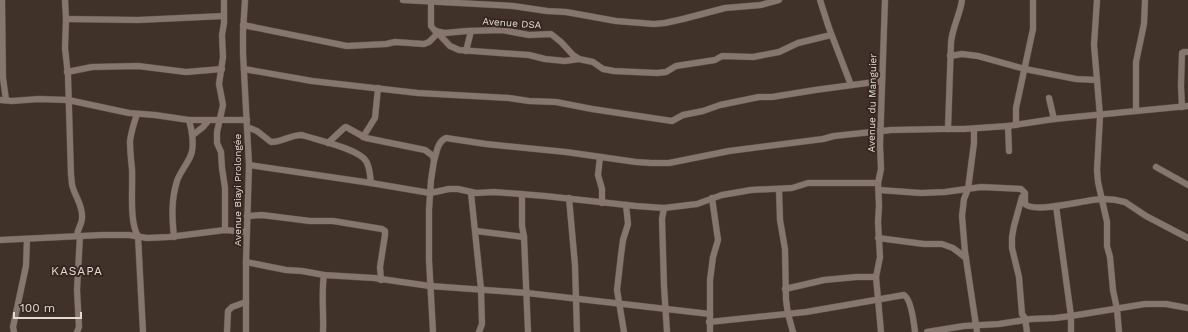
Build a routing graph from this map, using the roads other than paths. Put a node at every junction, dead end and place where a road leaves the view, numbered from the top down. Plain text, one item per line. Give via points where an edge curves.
1 (2, 0) edge
2 (65, 0) edge
3 (224, 0) edge
4 (245, 0) edge
5 (403, 0) edge
6 (780, 0) edge
7 (820, 0) edge
8 (885, 0) edge
9 (962, 0) edge
10 (1033, 0) edge
11 (1097, 0) edge
12 (1145, 0) edge
13 (431, 1) junction
14 (224, 16) junction
15 (66, 19) junction
16 (243, 25) junction
17 (471, 30) junction
18 (436, 32) junction
19 (831, 35) junction
20 (566, 49) junction
21 (466, 51) junction
22 (1188, 52) edge
23 (950, 56) junction
24 (580, 59) junction
25 (565, 61) junction
26 (222, 69) junction
27 (244, 69) junction
28 (1025, 69) junction
29 (67, 72) junction
30 (1097, 80) junction
31 (882, 81) junction
32 (851, 85) junction
33 (378, 88) junction
34 (1049, 98) dead end
35 (3, 100) edge
36 (68, 100) junction
37 (1185, 107) edge
38 (1136, 111) junction
39 (137, 114) junction
40 (1100, 116) junction
41 (1054, 119) junction
42 (189, 120) junction
43 (219, 120) junction
44 (208, 121) junction
45 (247, 124) junction
46 (1016, 125) junction
47 (1008, 126) junction
48 (948, 129) junction
49 (974, 129) junction
50 (881, 132) junction
51 (193, 135) junction
52 (364, 137) junction
53 (328, 143) junction
54 (1009, 151) dead end
55 (600, 156) junction
56 (434, 161) junction
57 (249, 165) junction
58 (1156, 167) dead end
59 (878, 182) junction
60 (371, 183) junction
61 (1188, 185) edge
62 (779, 189) junction
63 (968, 189) junction
64 (879, 190) junction
65 (1024, 191) junction
66 (430, 193) junction
67 (471, 193) junction
68 (522, 194) junction
69 (569, 198) junction
70 (712, 198) junction
71 (1103, 199) junction
72 (602, 202) junction
73 (626, 205) junction
74 (1056, 206) junction
75 (664, 208) junction
76 (247, 216) junction
77 (225, 230) junction
78 (476, 231) junction
79 (247, 232) junction
80 (78, 236) junction
81 (138, 236) junction
82 (174, 237) junction
83 (524, 237) junction
84 (878, 238) junction
85 (1188, 238) edge
86 (27, 239) junction
87 (0, 240) edge
88 (966, 258) junction
89 (246, 262) junction
90 (324, 275) junction
91 (876, 277) junction
92 (382, 280) junction
93 (430, 286) junction
94 (481, 289) junction
95 (785, 289) junction
96 (527, 293) junction
97 (877, 298) junction
98 (576, 299) junction
99 (246, 302) junction
100 (618, 303) junction
101 (1188, 308) edge
102 (665, 309) junction
103 (1117, 309) junction
104 (710, 314) junction
105 (788, 314) junction
106 (1071, 316) junction
107 (1025, 319) junction
108 (709, 322) junction
109 (977, 329) edge
110 (14, 332) edge
111 (77, 332) edge
112 (143, 332) edge
113 (227, 332) edge
114 (246, 332) edge
115 (323, 332) edge
116 (433, 332) edge
117 (479, 332) edge
118 (528, 332) edge
119 (576, 332) edge
120 (624, 332) edge
121 (667, 332) edge
122 (710, 332) edge
123 (793, 332) edge
124 (881, 332) edge
125 (915, 332) edge
126 (927, 332) edge
127 (1027, 332) edge
128 (1071, 332) edge
129 (1119, 332) edge

1 - 35 street
2 - 15 street
3 - 14 street
4 - 16 street, Avenue Biayi Prolongée
5 - 13 street
6 - 13 street via 761,5 725,8 654,24 513,6
7 - 19 street
8 - 31 street, Avenue du Manguier
9 - 23 street via 959,17 952,33
10 - 28 street via 1033,29
11 - 30 street via 1094,45
12 - 38 street via 1144,24 1136,62
13 - 18 street via 431,26
14 - 15 street via 138,20
14 - 26 street
15 - 29 street
16 - 18 street via 347,46 395,42 424,44 429,42
16 - 27 street, Avenue Biayi Prolongée
17 - 18 street, Avenue DSA
17 - 20 street, Avenue DSA via 502,30 529,35 551,34
17 - 21 street
18 - 21 street via 450,46
19 - 24 street, Avenue DSA via 798,43 774,53 752,57 722,56 715,60 676,66 666,72 657,73 608,70
19 - 32 street
20 - 24 street, Avenue DSA
20 - 25 street
21 - 25 street via 528,54
22 - 37 street via 1182,53 1181,86
23 - 28 street via 978,56
23 - 48 street
24 - 25 street
26 - 29 street via 186,72 138,66 92,67
26 - 43 street via 219,84 223,105
27 - 33 street via 305,80
27 - 45 street, Avenue Biayi Prolongée
28 - 30 street via 1076,79
28 - 46 street via 1016,108
29 - 36 street
30 - 40 street
31 - 32 street
31 - 50 street, Avenue du Manguier
32 - 33 street via 754,98 672,121 556,102 441,95
33 - 52 street via 375,118
34 - 41 street
35 - 36 street
36 - 39 street
36 - 80 street via 71,175 82,214
37 - 38 street
38 - 40 street
39 - 42 street
39 - 81 street via 130,149 132,208 134,227
40 - 41 street
40 - 71 street via 1097,170
41 - 46 street
42 - 44 street
42 - 51 street
43 - 44 street
43 - 45 street
43 - 77 street via 217,143 221,152 225,188
44 - 51 street
45 - 53 street via 271,142 298,135
45 - 57 street, Avenue Biayi Prolongée
46 - 47 street
47 - 49 street
47 - 54 street
48 - 49 street
48 - 50 street
49 - 63 street
50 - 55 street via 729,151 669,163 636,162
50 - 59 street, Avenue du Manguier via 881,170
51 - 82 street via 190,157 177,180 173,200
52 - 53 street via 346,127
52 - 56 street via 425,150 433,156
53 - 60 street via 358,153 365,159
55 - 56 street via 446,138 440,142
55 - 72 street via 598,175
56 - 66 street
57 - 60 street
57 - 76 street, Avenue Biayi Prolongée
58 - 61 street
59 - 62 street via 808,183
59 - 64 street, Avenue du Manguier
60 - 66 street
62 - 70 street via 751,190
62 - 95 street via 780,220 785,249
63 - 64 street via 921,193
63 - 65 street via 981,187
63 - 88 street via 962,216
64 - 84 street, Avenue du Manguier
65 - 74 street via 1025,204 1028,207
65 - 107 street via 1014,226 1012,248 1022,314
66 - 67 street via 449,189
66 - 93 street
67 - 68 street
67 - 78 street
68 - 69 street
68 - 83 street
69 - 72 street
69 - 98 street
70 - 75 street via 691,206
70 - 104 street via 718,240 710,280
71 - 74 street
71 - 85 street via 1125,202
71 - 103 street
72 - 73 street
73 - 75 street
73 - 100 street via 628,224 621,255
74 - 106 street
75 - 102 street via 662,219
76 - 79 street, Avenue Biayi Prolongée
76 - 92 street via 333,221 382,229 385,235 380,267
77 - 79 street
77 - 82 street
78 - 83 street
78 - 94 street
79 - 89 street, Avenue Biayi Prolongée
80 - 81 street
80 - 86 street
80 - 111 street
81 - 82 street
81 - 112 street
83 - 96 street
84 - 88 street via 942,244 953,248
84 - 91 street, Avenue du Manguier via 880,257
86 - 87 street
86 - 110 street via 26,266
88 - 109 street
89 - 90 street
89 - 99 street, Avenue Biayi Prolongée
90 - 92 street
90 - 115 street
91 - 95 street via 824,280
91 - 97 street, Avenue du Manguier
92 - 93 street
93 - 94 street
93 - 116 street
94 - 96 street
94 - 117 street via 482,324
95 - 105 street
96 - 98 street
96 - 118 street
97 - 105 street via 836,308
97 - 124 street, Avenue du Manguier
97 - 125 street via 906,295
98 - 100 street
98 - 119 street
99 - 113 street via 228,310
99 - 114 street, Avenue Biayi Prolongée
100 - 102 street
100 - 120 street
101 - 103 street via 1152,304
102 - 104 street
102 - 121 street
103 - 106 street
103 - 129 street
104 - 108 street
105 - 108 street
105 - 123 street
106 - 107 street
106 - 128 street
107 - 109 street
107 - 127 street
108 - 122 street
109 - 126 street via 964,326

